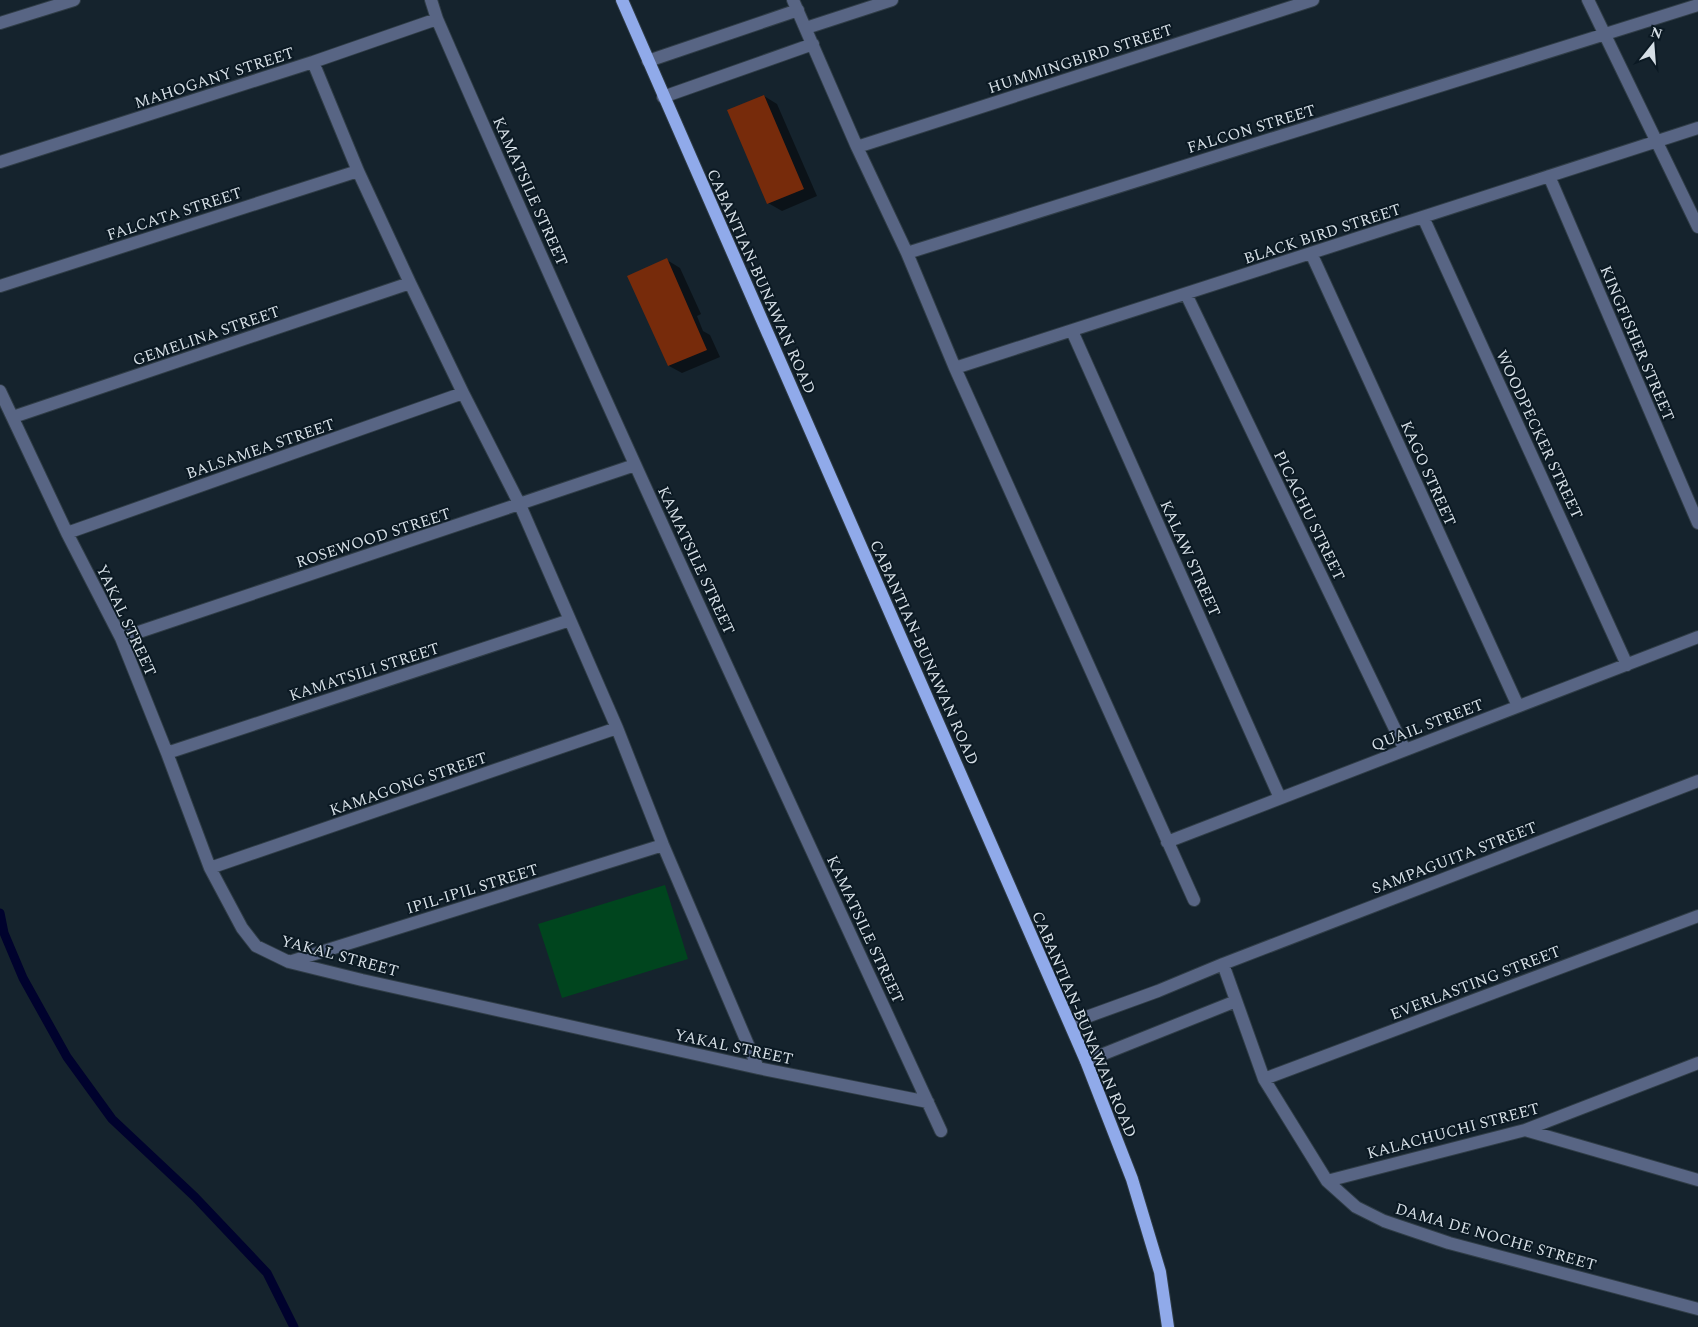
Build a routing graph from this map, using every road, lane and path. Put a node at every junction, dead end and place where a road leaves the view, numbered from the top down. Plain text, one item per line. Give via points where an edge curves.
1 (74, 0) edge
2 (431, 0) edge
3 (622, 0) edge
4 (892, 0) edge
5 (1313, 0) edge
6 (1588, 0) edge
7 (795, 5) edge
8 (1698, 5) edge
9 (437, 19) junction
10 (0, 23) edge
11 (806, 28) junction
12 (1605, 34) junction
13 (813, 44) junction
14 (648, 61) junction
15 (313, 62) junction
16 (663, 97) junction
17 (1698, 128) edge
18 (1656, 141) junction
19 (857, 146) junction
20 (0, 162) edge
21 (358, 172) junction
22 (1549, 176) junction
23 (1423, 217) junction
24 (1698, 227) edge
25 (907, 253) junction
26 (1311, 253) junction
27 (410, 283) junction
28 (0, 286) edge
29 (1186, 294) junction
30 (1072, 331) junction
31 (955, 368) junction
32 (0, 391) edge
33 (463, 393) junction
34 (13, 417) junction
35 (635, 465) junction
36 (520, 505) junction
37 (1698, 523) edge
38 (67, 533) junction
39 (570, 620) junction
40 (1698, 637) edge
41 (121, 638) junction
42 (1627, 664) junction
43 (1518, 706) junction
44 (617, 728) junction
45 (1405, 750) junction
46 (168, 753) junction
47 (1698, 781) edge
48 (1280, 798) junction
49 (1167, 842) junction
50 (663, 845) junction
51 (210, 868) junction
52 (1194, 900) dead end
53 (1698, 916) edge
54 (289, 962) junction
55 (1222, 964) junction
56 (1236, 1001) junction
57 (1070, 1023) junction
58 (1086, 1061) junction
59 (1698, 1063) edge
60 (758, 1068) junction
61 (1264, 1079) junction
62 (928, 1102) junction
63 (1525, 1130) junction
64 (941, 1131) dead end
65 (1698, 1180) edge
66 (1327, 1181) junction
67 (1698, 1309) edge
68 (1168, 1327) edge

1 - 10 street
2 - 9 street, KAMATSILE STREET
3 - 14 main road, CABANTIAN-BUNAWAN ROAD
4 - 11 street
5 - 19 street, HUMMINGBIRD STREET
6 - 12 street
7 - 11 street
7 - 14 street
8 - 12 street, FALCON STREET
9 - 15 street, MAHOGANY STREET
9 - 35 street, KAMATSILE STREET
11 - 13 street
12 - 18 street
12 - 25 street, FALCON STREET
13 - 16 street
13 - 19 street
14 - 16 main road, CABANTIAN-BUNAWAN ROAD
15 - 20 street, MAHOGANY STREET
15 - 21 street
16 - 57 main road, CABANTIAN-BUNAWAN ROAD
17 - 18 street, BLACK BIRD STREET
18 - 22 street, BLACK BIRD STREET
18 - 24 street
19 - 25 street
21 - 27 street
21 - 28 street, FALCATA STREET
22 - 23 street, BLACK BIRD STREET
22 - 37 street, KINGFISHER STREET
23 - 26 street, BLACK BIRD STREET
23 - 42 street, WOODPECKER STREET
25 - 31 street
26 - 29 street, BLACK BIRD STREET
26 - 43 street, KAGO STREET
27 - 33 street
27 - 34 street, GEMELINA STREET
29 - 30 street, BLACK BIRD STREET
29 - 45 street, PICACHU STREET
30 - 31 street, BLACK BIRD STREET
30 - 48 street, KALAW STREET
31 - 49 street
32 - 34 street, YAKAL STREET
33 - 36 street
33 - 38 street, BALSAMEA STREET
34 - 38 street, YAKAL STREET
35 - 36 street, ROSEWOOD STREET
35 - 62 street, KAMATSILE STREET
36 - 39 street
36 - 41 street, ROSEWOOD STREET
38 - 41 street, YAKAL STREET
39 - 44 street
39 - 46 street, KAMATSILI STREET
40 - 42 street, QUAIL STREET
41 - 46 street, YAKAL STREET
42 - 43 street, QUAIL STREET
43 - 45 street, QUAIL STREET
44 - 50 street
44 - 51 street, KAMAGONG STREET
45 - 48 street, QUAIL STREET
46 - 51 street, YAKAL STREET
47 - 55 street, SAMPAGUITA STREET
48 - 49 street, QUAIL STREET
49 - 52 street
50 - 54 street, IPIL-IPIL STREET
50 - 60 street
51 - 54 street, YAKAL STREET via 242,928 256,946
53 - 61 street, EVERLASTING STREET
54 - 60 street, YAKAL STREET
55 - 56 street, DAMA DE NOCHE STREET
55 - 57 street, SAMPAGUITA STREET
56 - 58 street
56 - 61 street, DAMA DE NOCHE STREET
57 - 58 main road, CABANTIAN-BUNAWAN ROAD
58 - 68 main road, CABANTIAN-BUNAWAN ROAD via 1132,1179 1160,1272
59 - 63 street, KALACHUCHI STREET
60 - 62 street, YAKAL STREET
61 - 66 street, DAMA DE NOCHE STREET
62 - 64 street, KAMATSILE STREET
63 - 65 street
63 - 66 street, KALACHUCHI STREET
66 - 67 street, DAMA DE NOCHE STREET via 1356,1207 1384,1221 1449,1243

